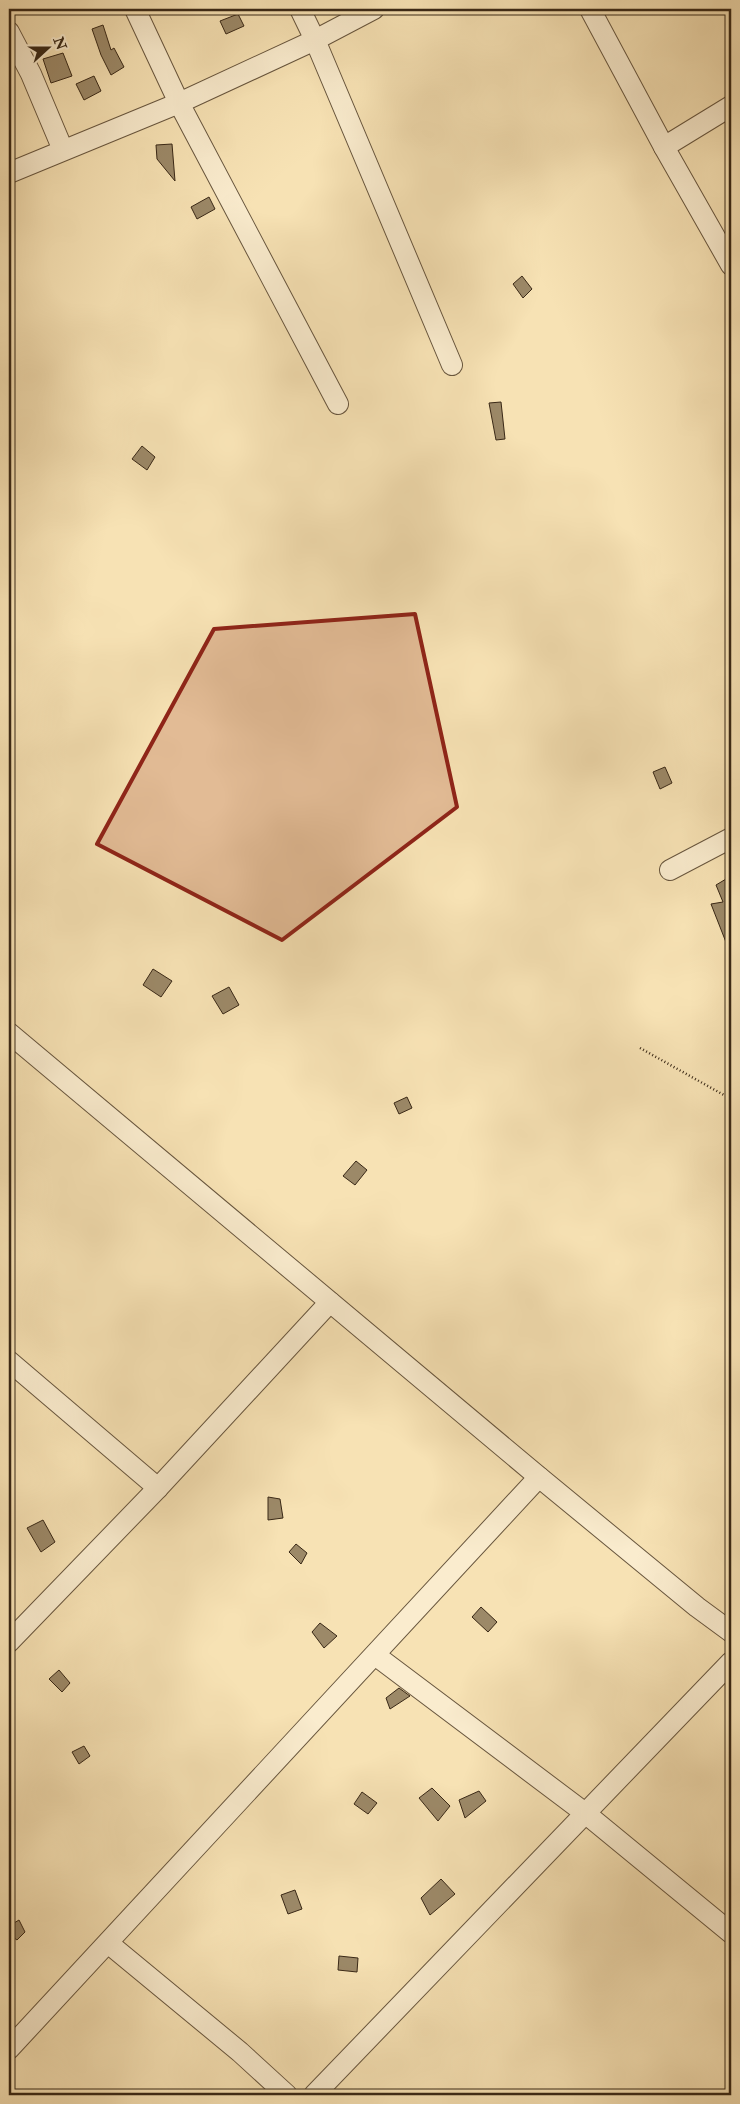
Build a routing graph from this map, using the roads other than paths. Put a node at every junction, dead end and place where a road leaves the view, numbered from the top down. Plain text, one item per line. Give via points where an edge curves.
1 (135, 9) edge
2 (300, 9) edge
3 (374, 9) edge
4 (590, 9) edge
5 (9, 32) edge
6 (315, 40) junction
7 (179, 103) junction
8 (731, 106) edge
9 (664, 147) junction
10 (63, 150) junction
11 (9, 173) edge
12 (731, 265) edge
13 (452, 365) dead end
14 (338, 404) dead end
15 (731, 838) edge
16 (670, 870) dead end
17 (9, 1033) edge
18 (330, 1302) junction
19 (9, 1361) edge
20 (539, 1477) junction
21 (158, 1488) junction
22 (16, 1622) edge
23 (731, 1632) edge
24 (9, 1642) edge
25 (375, 1655) junction
26 (731, 1662) edge
27 (586, 1813) junction
28 (731, 1933) edge
29 (108, 1943) junction
30 (9, 2050) edge
31 (287, 2095) edge
32 (314, 2095) edge

1 - 7 street
2 - 6 street
3 - 6 street
4 - 9 street
5 - 10 street via 31,74
6 - 7 street
6 - 13 street
7 - 10 street
7 - 14 street
8 - 9 street
9 - 12 street
10 - 11 street
15 - 16 street
17 - 18 street
18 - 20 street
18 - 21 street
19 - 21 street
20 - 23 street
20 - 25 street
21 - 22 street
22 - 24 street
25 - 27 street
25 - 29 street
26 - 27 street
27 - 28 street
27 - 32 street
29 - 30 street
29 - 31 street

